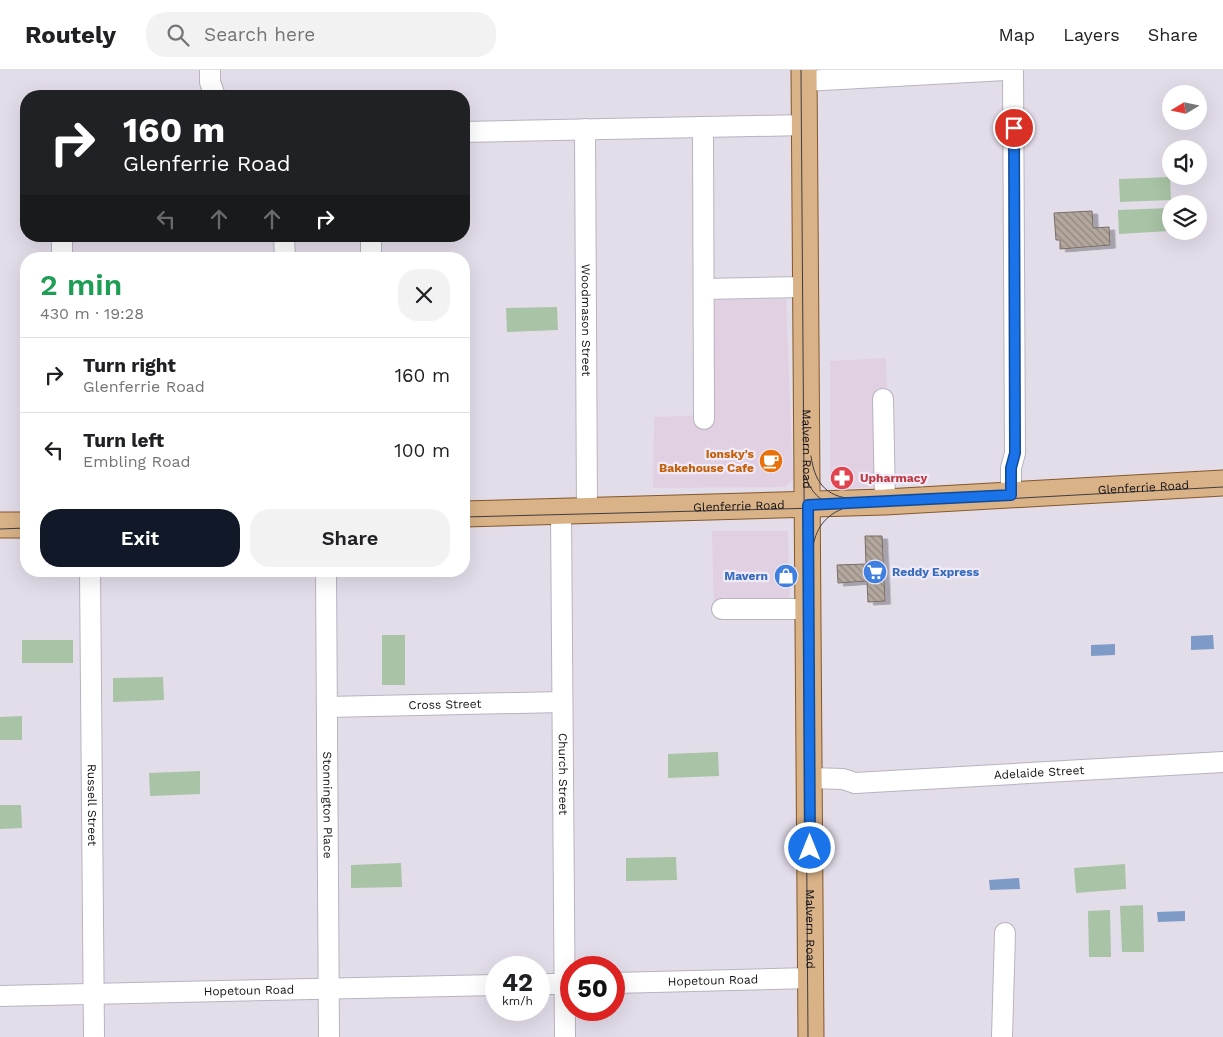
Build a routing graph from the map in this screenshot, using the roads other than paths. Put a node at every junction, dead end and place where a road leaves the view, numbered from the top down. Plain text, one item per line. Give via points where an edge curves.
1 (210, 70) edge
2 (218, 70) edge
3 (1005, 70) edge
4 (1013, 70) edge
5 (805, 75) edge
6 (213, 90) edge
7 (216, 90) edge
8 (805, 125) junction
9 (703, 127) junction
10 (585, 129) junction
11 (470, 132) edge
12 (806, 287) junction
13 (704, 289) junction
14 (883, 399) dead end
15 (704, 420) dead end
16 (1223, 483) edge
17 (1017, 495) junction
18 (885, 502) junction
19 (808, 505) junction
20 (587, 511) junction
21 (561, 512) junction
22 (470, 514) edge
23 (20, 524) edge
24 (0, 525) edge
25 (90, 577) edge
26 (326, 577) edge
27 (722, 609) dead end
28 (809, 610) junction
29 (562, 702) junction
30 (327, 707) junction
31 (1223, 762) edge
32 (810, 785) junction
33 (1005, 933) dead end
34 (567, 956) edge
35 (811, 978) junction
36 (625, 983) edge
37 (485, 985) edge
38 (329, 988) junction
39 (94, 994) junction
40 (0, 996) edge
41 (567, 1021) edge
42 (94, 1037) edge
43 (330, 1037) edge
44 (566, 1037) edge
45 (812, 1037) edge
46 (1002, 1037) edge

1 - 6 street
2 - 7 street
3 - 5 street
4 - 17 street via 1015,453 1023,478
5 - 8 main road, Malvern Road
8 - 9 street
8 - 12 main road, Malvern Road
9 - 10 street
9 - 13 street
10 - 11 street
10 - 20 street, Woodmason Street
12 - 13 street
12 - 19 main road, Malvern Road
13 - 15 street
14 - 18 street
16 - 17 main road, Glenferrie Road
17 - 18 main road, Glenferrie Road
18 - 19 main road, Glenferrie Road
19 - 20 main road, Glenferrie Road
19 - 28 main road, Malvern Road
20 - 21 main road, Glenferrie Road
21 - 22 main road, Glenferrie Road
21 - 29 street, Church Street
23 - 24 main road
25 - 39 street, Russell Street
26 - 30 street, Stonnington Place
27 - 28 street
28 - 32 main road, Malvern Road
29 - 30 street, Cross Street
29 - 34 street, Church Street
30 - 38 street, Stonnington Place
31 - 32 street, Adelaide Street via 855,783 843,779
32 - 35 main road, Malvern Road
33 - 46 street
35 - 36 street, Hopetoun Road
35 - 45 main road, Malvern Road
37 - 38 street, Hopetoun Road
38 - 39 street, Hopetoun Road
38 - 43 street, Stonnington Place
39 - 40 street, Hopetoun Road
39 - 42 street, Russell Street
41 - 44 street, Church Street

